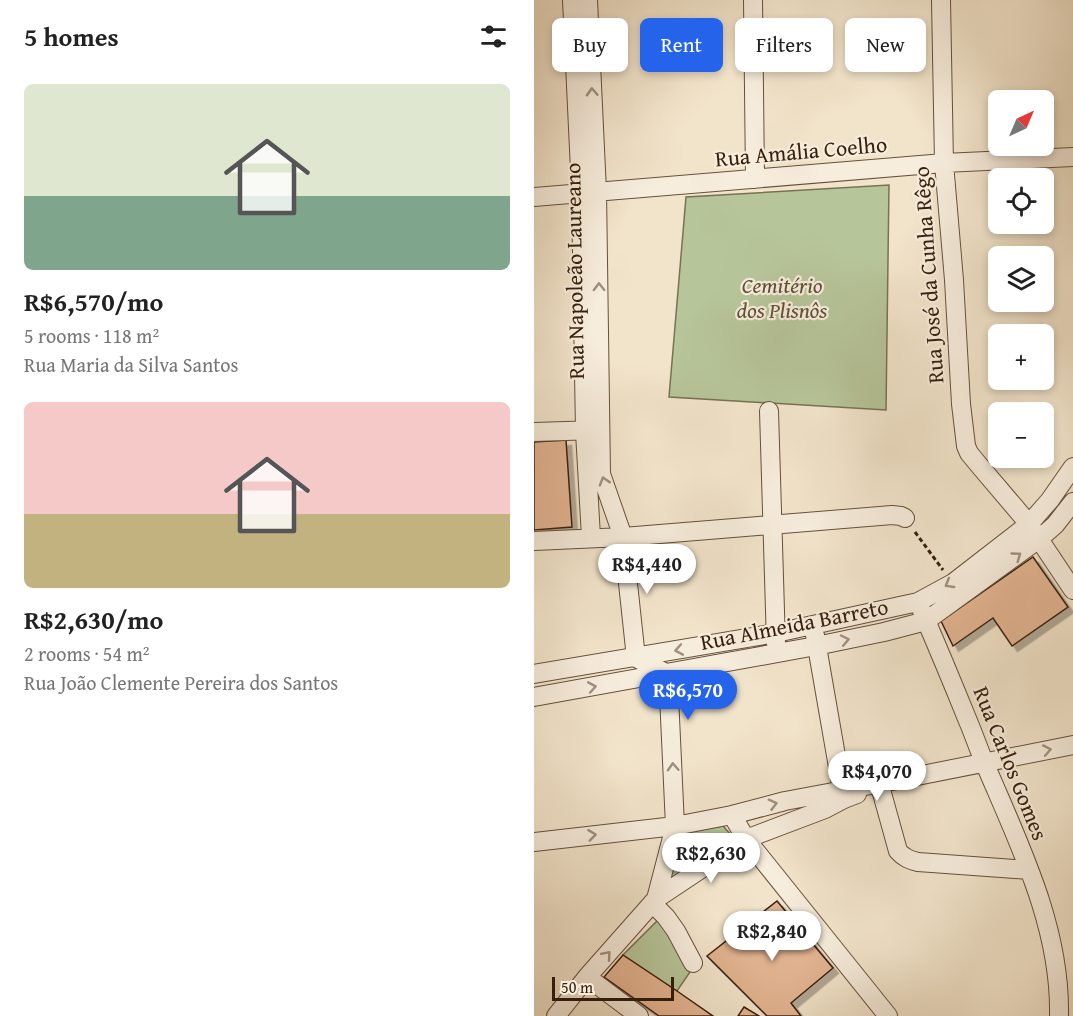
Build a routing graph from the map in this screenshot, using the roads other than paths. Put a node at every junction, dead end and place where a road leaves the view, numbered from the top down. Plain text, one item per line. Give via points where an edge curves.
1 (572, 0) edge
2 (588, 0) edge
3 (753, 0) edge
4 (941, 0) edge
5 (1073, 157) edge
6 (944, 163) junction
7 (755, 179) junction
8 (589, 192) junction
9 (534, 197) edge
10 (769, 411) dead end
11 (593, 431) junction
12 (534, 432) edge
13 (1073, 467) edge
14 (1073, 502) edge
15 (905, 518) road end
16 (772, 526) junction
17 (1034, 532) junction
18 (591, 537) junction
19 (623, 537) junction
20 (534, 541) edge
21 (1073, 590) edge
22 (918, 602) junction
23 (926, 621) junction
24 (814, 624) junction
25 (776, 633) junction
26 (816, 646) junction
27 (775, 652) junction
28 (636, 658) junction
29 (534, 674) edge
30 (668, 674) junction
31 (534, 697) edge
32 (1073, 745) edge
33 (985, 763) junction
34 (886, 783) junction
35 (842, 790) junction
36 (732, 815) junction
37 (675, 826) junction
38 (746, 839) junction
39 (534, 842) edge
40 (1029, 870) junction
41 (654, 901) junction
42 (693, 963) dead end
43 (587, 977) junction
44 (556, 1016) edge
45 (639, 1016) edge
46 (888, 1016) edge
47 (1059, 1016) edge

1 - 8 street, Rua Napoleão Laureano
8 -> 2 street, Rua Napoleão Laureano
3 - 7 street
4 - 6 street, Rua José da Cunha Rêgo
5 - 6 street, Rua Amália Coelho
6 - 7 street, Rua Amália Coelho
6 - 17 street, Rua José da Cunha Rêgo via 966,446
7 - 8 street, Rua Amália Coelho
8 - 9 street, Rua Amália Coelho
8 - 11 street, Rua Napoleão Laureano
10 - 16 street
11 - 12 street
11 - 18 street, Rua Napoleão Laureano
19 -> 11 street, Rua Napoleão Laureano via 601,474
13 - 17 street
14 - 17 street via 1055,525
15 - 16 street via 892,515
16 - 19 street
16 - 25 street
17 - 21 street, Rua José da Cunha Rêgo
17 -> 22 street, Rua Almeida Barreto
23 -> 17 street, Rua Almeida Barreto
18 - 19 street
18 - 20 street
19 - 28 street, Rua Napoleão Laureano
22 - 23 street, Rua Carlos Gomes
22 - 24 street, Rua Almeida Barreto
26 -> 23 street, Rua Almeida Barreto
23 - 33 street, Rua Carlos Gomes
24 - 25 street, Rua Almeida Barreto
24 - 26 street
25 - 27 street
25 -> 28 street, Rua Almeida Barreto
26 - 27 street, Rua Almeida Barreto
26 - 35 street
27 - 30 street, Rua Almeida Barreto
28 - 29 street, Rua Almeida Barreto
28 - 30 street
31 -> 30 street, Rua Almeida Barreto
37 -> 30 street
33 -> 32 street
33 - 34 street
33 - 40 street, Rua Carlos Gomes
34 - 35 street
34 - 38 street
34 - 40 street via 898,851 906,858
36 -> 35 street
36 - 37 street
36 - 38 street
39 -> 37 street
37 - 41 street
38 - 41 street
38 - 46 street
40 - 47 street, Rua Carlos Gomes via 1054,950
41 - 42 street
43 -> 41 street
43 - 44 street
43 - 45 street

